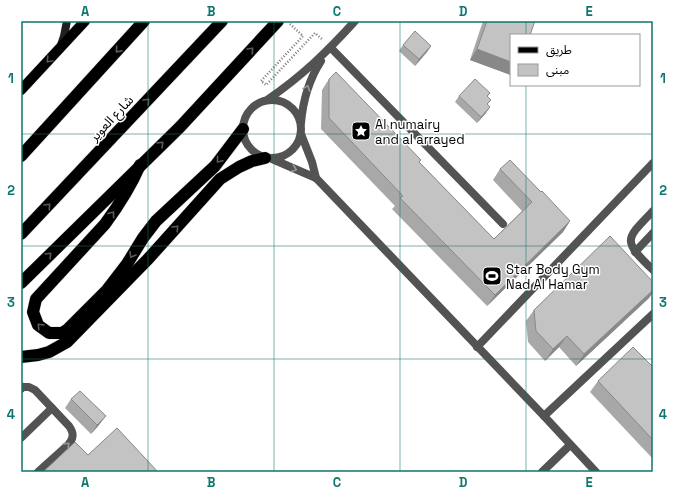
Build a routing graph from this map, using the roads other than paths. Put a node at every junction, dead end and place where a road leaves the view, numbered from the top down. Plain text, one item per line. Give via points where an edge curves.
1 (67, 21) edge
2 (85, 21) edge
3 (144, 21) edge
4 (222, 21) edge
5 (278, 21) edge
6 (355, 21) edge
7 (60, 48) junction
8 (331, 48) junction
9 (21, 90) edge
10 (265, 101) junction
11 (243, 129) junction
12 (301, 130) junction
13 (21, 156) edge
14 (269, 158) junction
15 (653, 163) edge
16 (140, 165) junction
17 (316, 178) junction
18 (653, 211) edge
19 (503, 224) dead end
20 (653, 233) edge
21 (21, 234) edge
22 (636, 252) junction
23 (653, 270) edge
24 (21, 283) edge
25 (651, 319) edge
26 (477, 347) junction
27 (21, 357) edge
28 (22, 388) edge
29 (52, 408) junction
30 (544, 416) junction
31 (21, 438) edge
32 (570, 445) junction
33 (38, 472) edge
34 (542, 472) edge
35 (596, 472) edge

1 - 7 street
2 - 7 main road
3 -> 13 highway
21 -> 4 highway, شارع العوير
16 -> 5 highway
6 - 8 street
7 -> 9 main road
8 - 10 street via 300,76
12 -> 8 street via 308,86
8 - 19 street
10 - 11 street via 247,114
10 - 12 street via 275,100 293,108
11 - 14 street via 247,144 252,150
11 -> 16 highway via 215,166 156,221 99,299 68,330 55,334 42,330 34,319 36,300 105,224 128,191
12 - 14 street via 298,144 291,152 282,157
12 - 17 street
14 -> 17 street
27 -> 14 highway via 49,352 67,342 220,179 252,161
15 - 26 street
24 -> 16 highway
17 - 26 street
18 - 22 street via 632,234 630,240
20 - 22 street
22 - 23 street
25 - 30 street
26 - 30 street
28 - 29 street via 29,387 35,390
29 - 31 street
33 -> 29 street via 68,445 73,436 72,430
30 - 32 street
32 - 34 street
32 - 35 street

